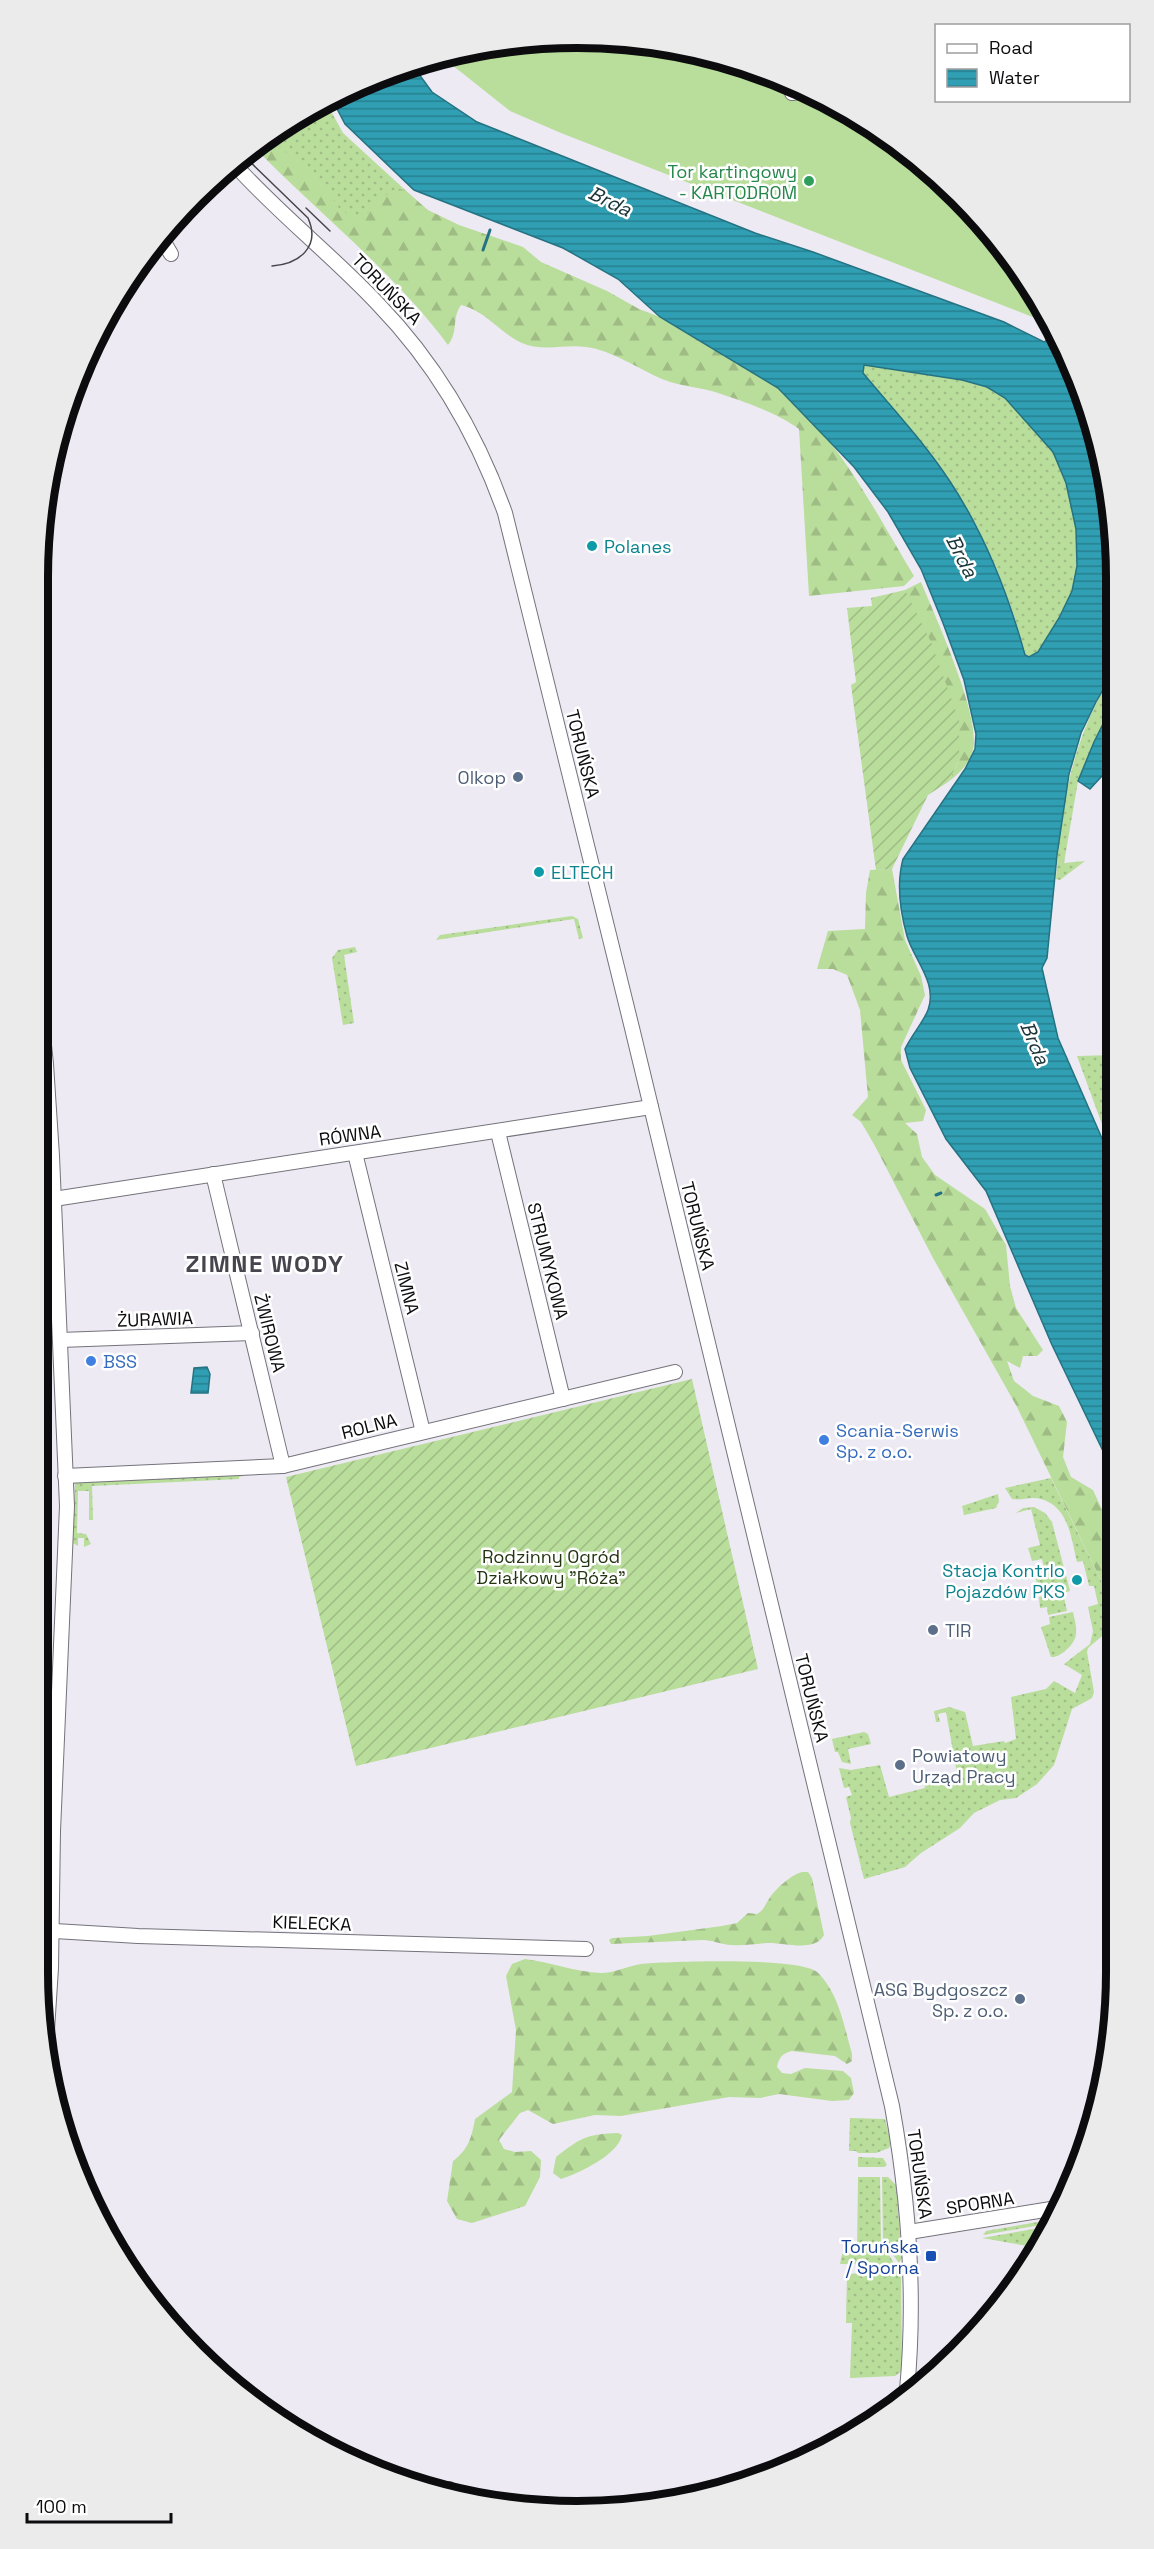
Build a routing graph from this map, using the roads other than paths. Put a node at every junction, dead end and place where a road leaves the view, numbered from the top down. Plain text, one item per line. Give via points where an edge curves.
1 (240, 170) edge
2 (165, 245) edge
3 (171, 254) dead end
4 (48, 1098) edge
5 (651, 1107) junction
6 (498, 1132) junction
7 (355, 1153) junction
8 (213, 1174) junction
9 (54, 1199) junction
10 (252, 1333) junction
11 (60, 1340) junction
12 (675, 1372) dead end
13 (563, 1399) junction
14 (423, 1432) junction
15 (283, 1466) junction
16 (66, 1476) junction
17 (48, 1931) edge
18 (52, 1931) junction
19 (585, 1949) dead end
20 (49, 1996) edge
21 (1049, 2209) edge
22 (909, 2232) junction
23 (907, 2385) edge

1 - 5 street, TORUŃSKA via 398,324 444,385 484,459 505,513
2 - 3 street
4 - 9 street
5 - 6 street, RÓWNA
5 - 22 street, TORUŃSKA via 882,2064 905,2187
6 - 7 street, RÓWNA
6 - 13 street, STRUMYKOWA
7 - 8 street, RÓWNA
7 - 14 street, ZIMNA
8 - 9 street, RÓWNA
8 - 10 street, ŻWIROWA
9 - 11 street
10 - 11 street, ŻURAWIA
10 - 15 street, ŻWIROWA
11 - 16 street
12 - 13 street, ROLNA
13 - 14 street, ROLNA
14 - 15 street, ROLNA
15 - 16 street, ROLNA
16 - 18 street
17 - 18 street, KIELECKA
18 - 19 street, KIELECKA
18 - 20 street
21 - 22 street, SPORNA
22 - 23 street, TORUŃSKA via 911,2324

